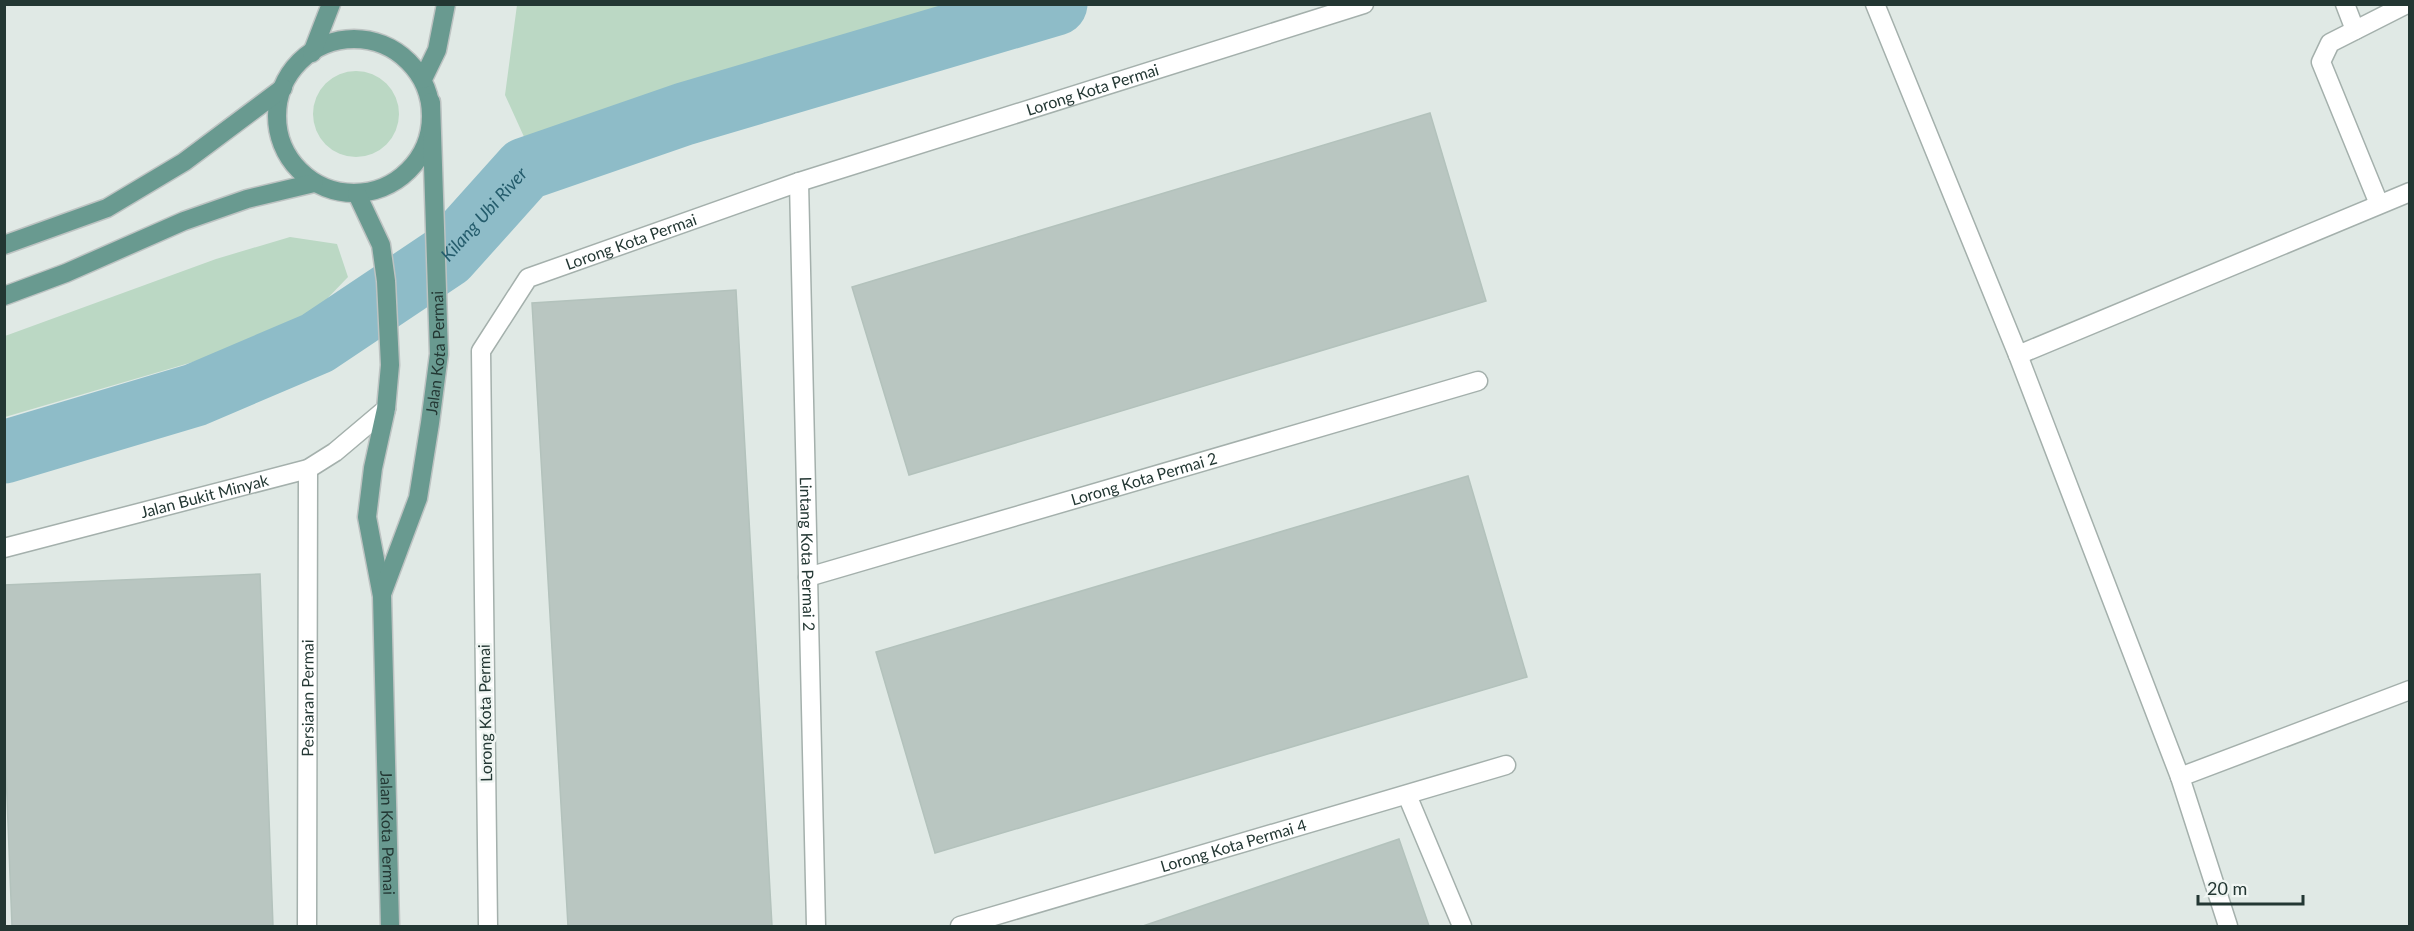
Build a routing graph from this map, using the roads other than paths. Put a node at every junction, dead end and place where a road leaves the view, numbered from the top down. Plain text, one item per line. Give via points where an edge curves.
1 (331, 4) edge
2 (446, 4) edge
3 (1364, 4) edge
4 (1875, 4) edge
5 (2345, 4) edge
6 (2407, 4) edge
7 (2355, 30) junction
8 (312, 52) junction
9 (423, 79) junction
10 (283, 88) junction
11 (431, 102) junction
12 (799, 182) junction
13 (315, 183) junction
14 (2409, 192) edge
15 (357, 194) junction
16 (2379, 204) junction
17 (4, 245) edge
18 (4, 296) edge
19 (2018, 355) junction
20 (1478, 381) dead end
21 (386, 409) junction
22 (308, 469) junction
23 (4, 548) edge
24 (808, 577) junction
25 (382, 596) junction
26 (2409, 690) edge
27 (1506, 765) dead end
28 (2180, 777) junction
29 (1407, 795) junction
30 (965, 926) edge
31 (307, 927) edge
32 (390, 927) edge
33 (488, 927) edge
34 (816, 927) edge
35 (1462, 927) edge
36 (2228, 927) edge

1 - 8 main road
2 - 9 main road via 436,50
3 - 12 street, Lorong Kota Permai
4 - 19 street
5 - 7 street
6 - 7 street
7 - 16 street via 2330,43 2321,62
8 - 9 main road via 334,42 375,42 408,59
8 - 10 main road via 290,74
9 - 11 main road
10 - 13 main road via 277,109 282,146 295,167
10 - 17 main road via 184,162 107,208
11 - 15 main road via 423,154 415,165 393,184
11 - 25 main road, Jalan Kota Permai via 439,354 418,498
12 - 24 street, Lintang Kota Permai 2
12 - 33 street, Lorong Kota Permai via 528,278 481,351
13 - 15 main road via 340,193
13 - 18 main road via 247,199 184,221
14 - 16 street
15 - 21 main road, Jalan Kota Permai via 381,245 386,281 390,365
16 - 19 street
19 - 28 street
20 - 24 street, Lorong Kota Permai 2
21 - 22 street, Jalan Bukit Minyak
21 - 25 main road, Jalan Kota Permai via 367,517
22 - 23 street, Jalan Bukit Minyak
22 - 31 street, Persiaran Permai
24 - 34 street, Lintang Kota Permai 2
25 - 32 main road, Jalan Kota Permai
26 - 28 street
27 - 29 street, Lorong Kota Permai 4
28 - 36 street
29 - 30 street, Lorong Kota Permai 4
29 - 35 street

